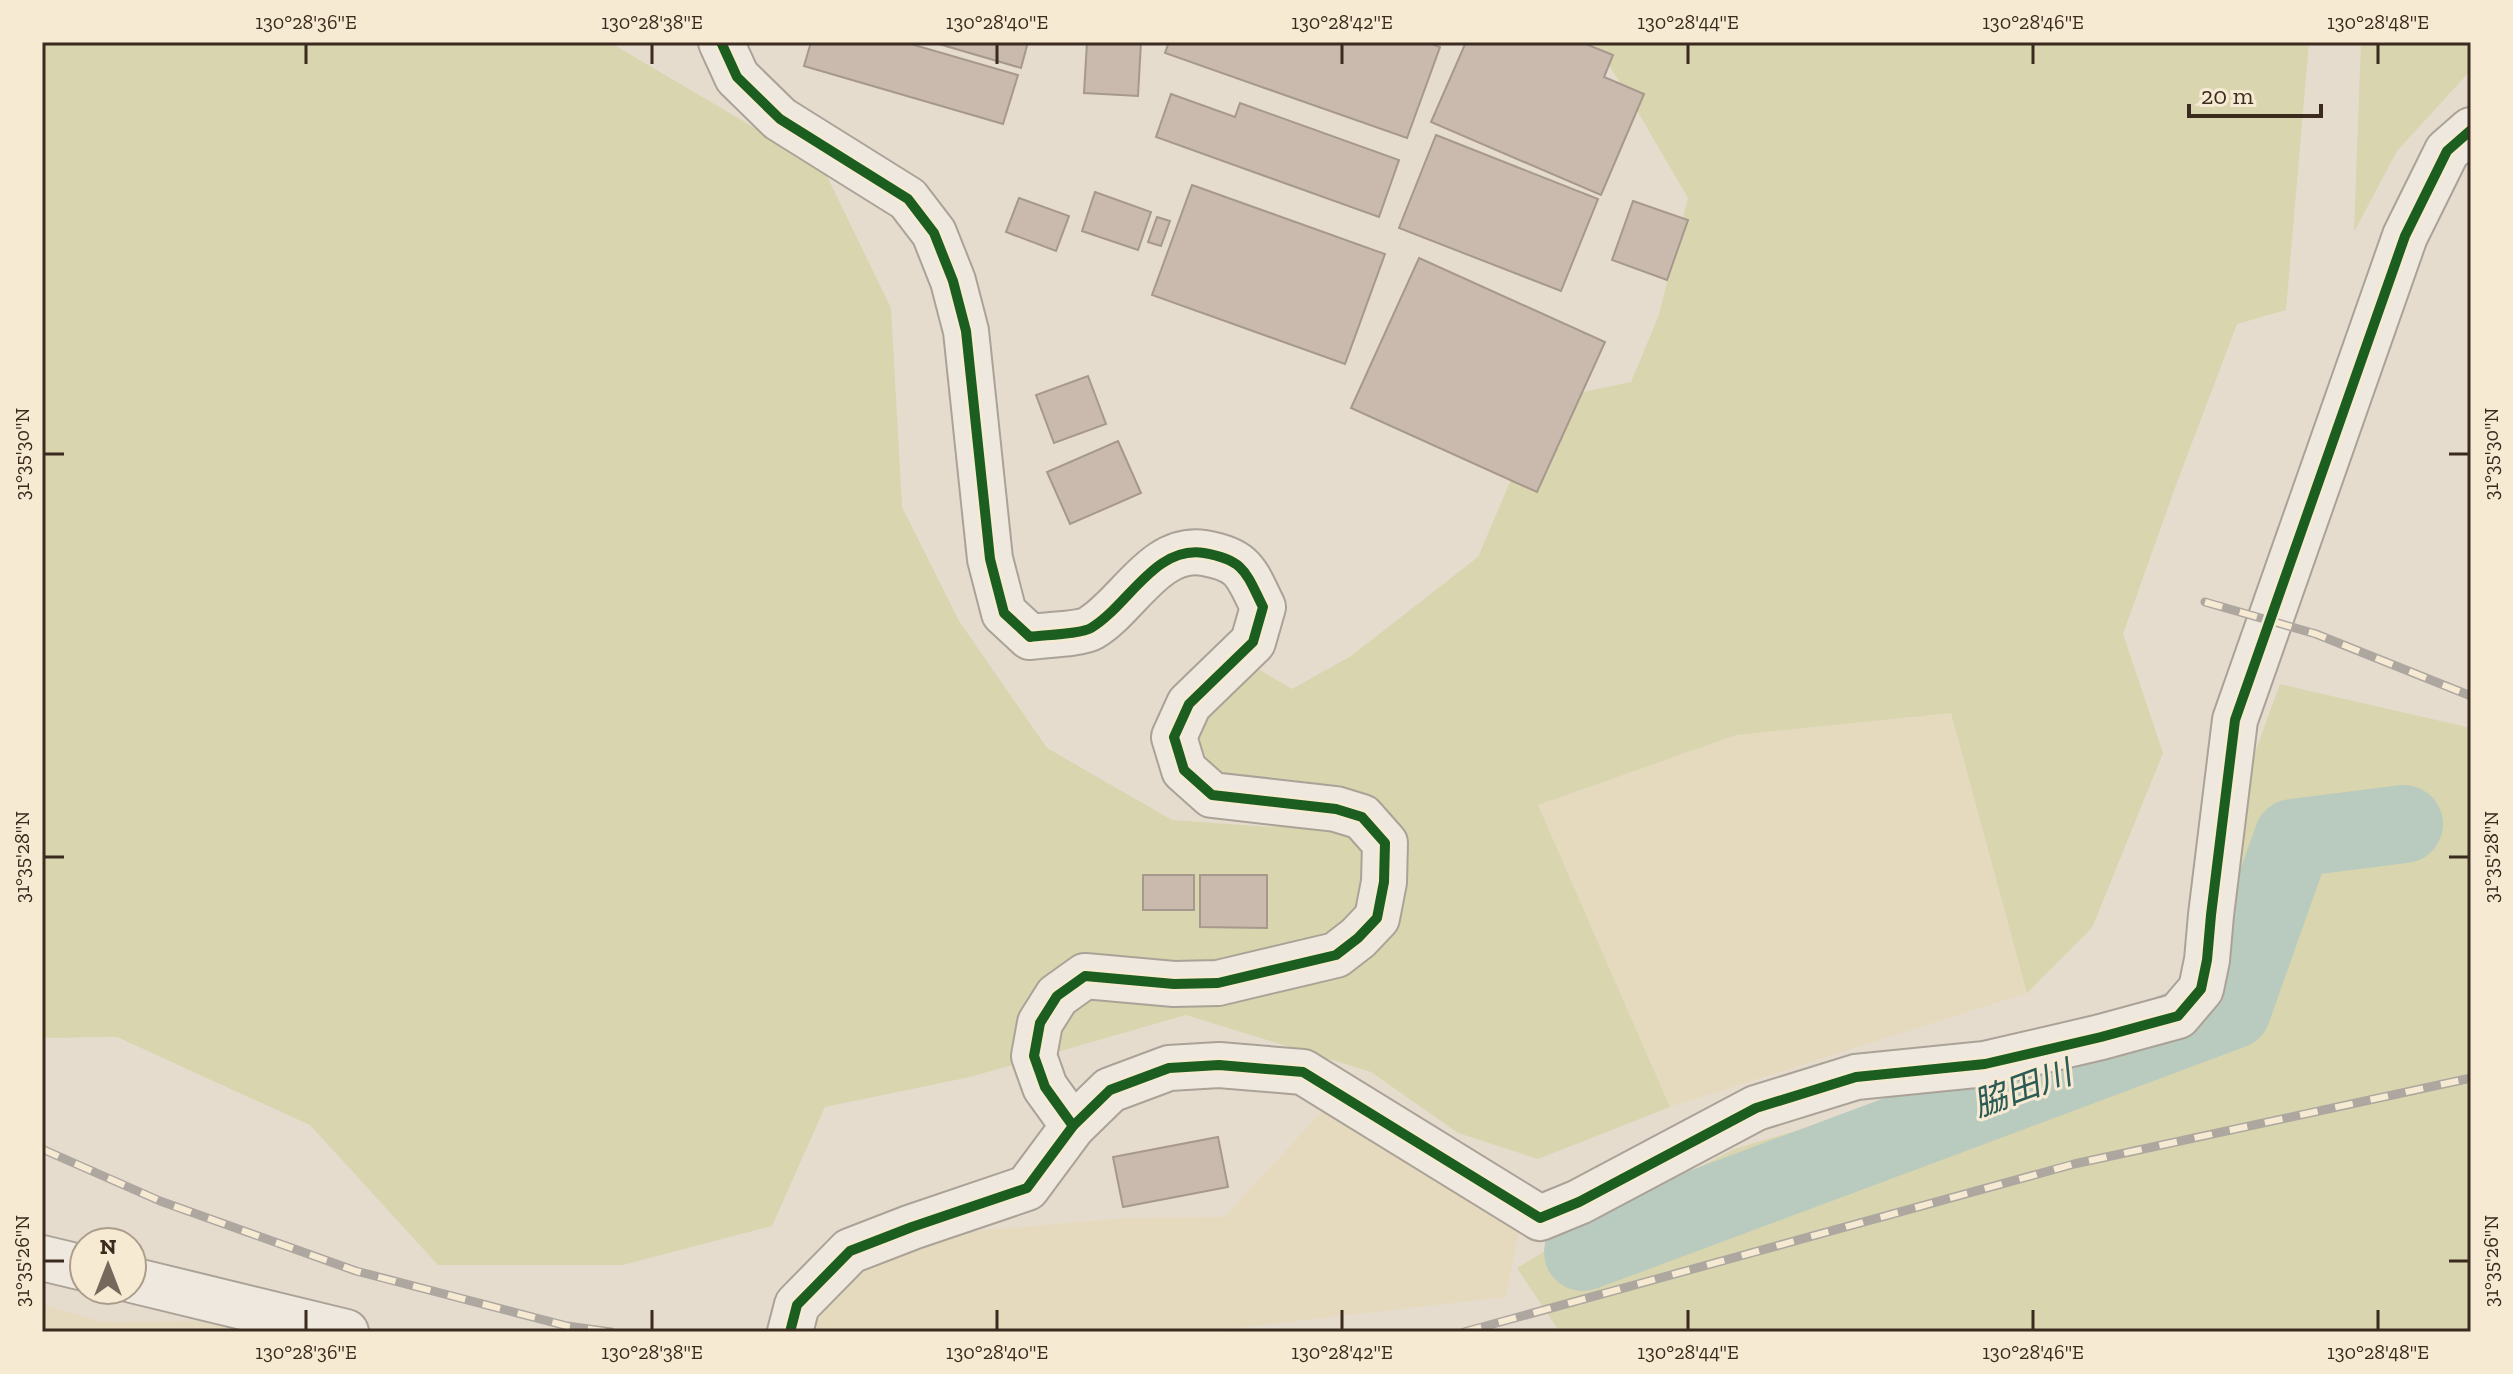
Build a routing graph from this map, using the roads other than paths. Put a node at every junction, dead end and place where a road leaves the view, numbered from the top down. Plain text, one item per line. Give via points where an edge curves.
1 (721, 42) edge
2 (2471, 130) edge
3 (1073, 1126) junction
4 (42, 1258) edge
5 (68, 1264) edge
6 (148, 1284) edge
7 (346, 1332) edge
8 (790, 1332) edge

1 - 3 street via 737,77 780,119 908,199 934,233 966,331 990,559 1004,613 1030,637 1089,629 1165,560 1190,551 1243,567 1263,607 1253,642 1189,704 1174,737 1184,770 1212,795 1336,809 1362,817 1385,843 1377,918 1336,955 1218,983 1085,976 1057,996 1040,1023 1034,1056 1045,1087
2 - 3 street via 2447,151 2405,236 2235,720 2207,960 2201,989 2178,1016 1985,1064 1856,1077 1756,1108 1540,1218 1303,1072 1219,1065 1169,1068 1110,1090
3 - 8 street via 1027,1188 850,1251 797,1305
4 - 5 street
6 - 7 street

